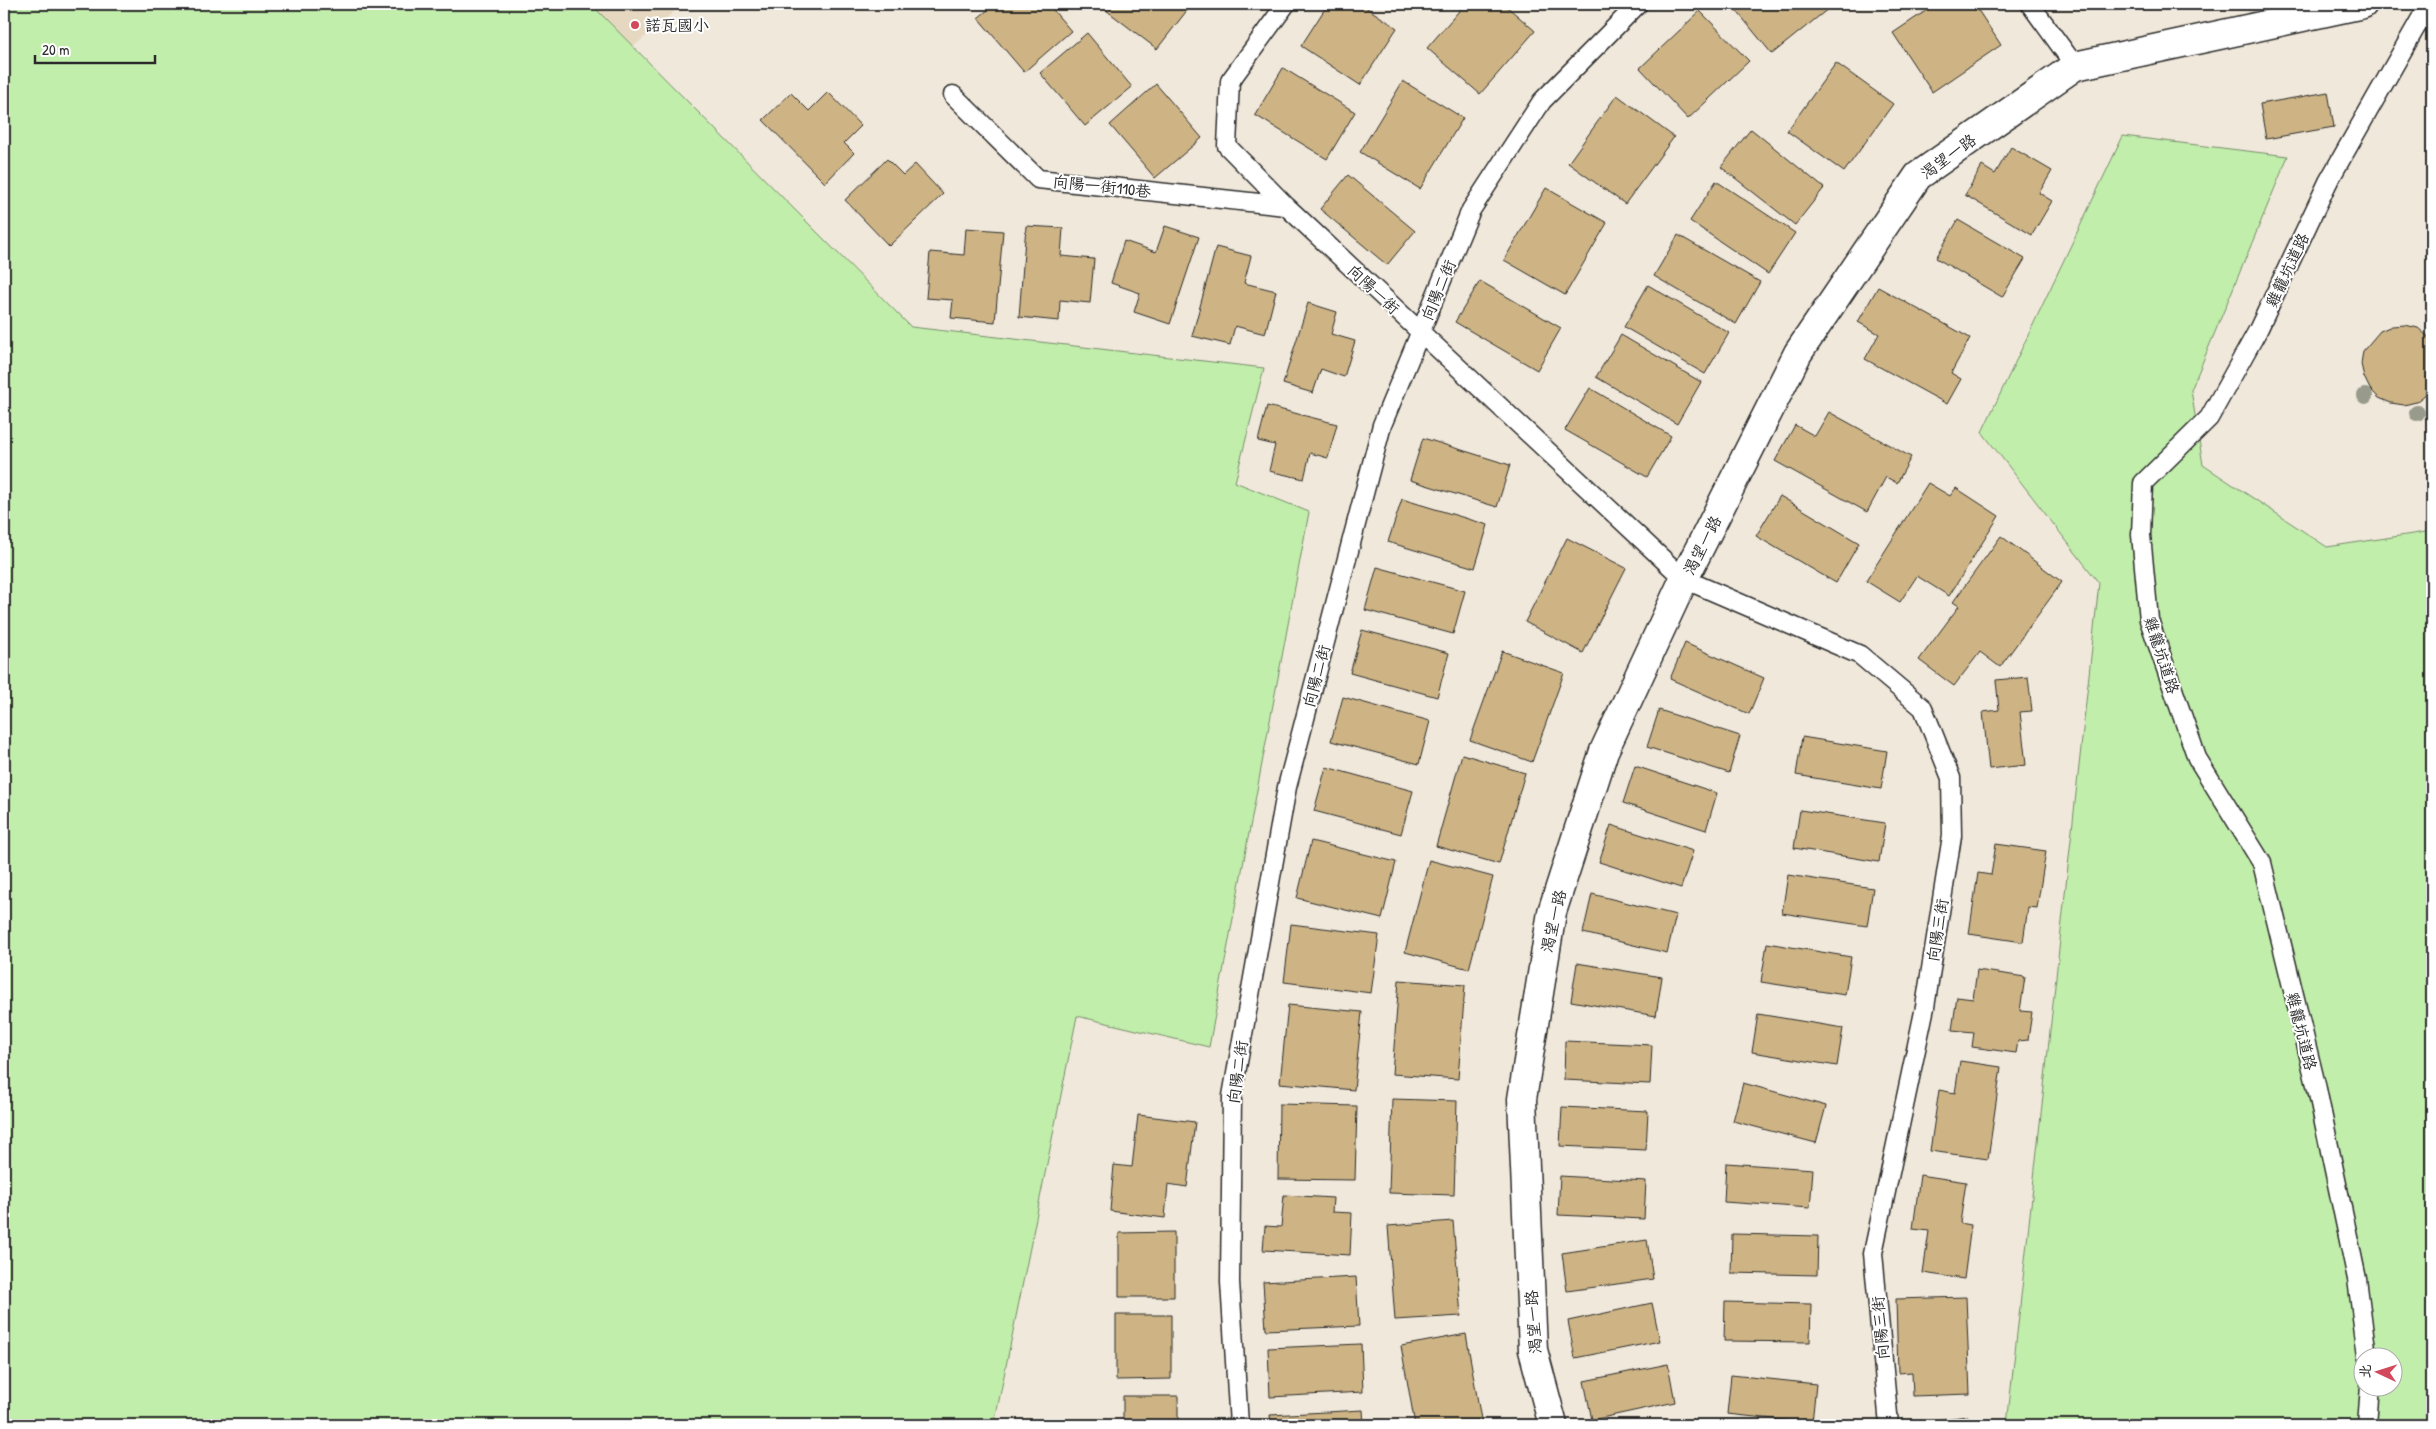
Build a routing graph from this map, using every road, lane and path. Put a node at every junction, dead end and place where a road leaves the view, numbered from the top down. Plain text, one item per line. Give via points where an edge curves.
1 (1286, 4) edge
2 (1638, 4) edge
3 (2030, 4) edge
4 (2363, 4) edge
5 (2429, 4) edge
6 (2075, 66) junction
7 (953, 95) dead end
8 (1286, 206) junction
9 (1420, 332) junction
10 (1684, 579) junction
11 (2366, 1346) edge
12 (2369, 1396) edge
13 (1239, 1425) edge
14 (1553, 1425) edge
15 (1889, 1425) edge
16 (2367, 1425) edge

1 - 8 lane, 向陽一街 via 1230,81 1227,146
2 - 9 lane, 向陽二街 via 1542,101 1471,210
3 - 6 lane
4 - 6 street, 渴望一路
5 - 11 lane, 雞籠坑道路 via 2328,182 2258,330 2209,418 2143,483 2141,535 2148,620 2197,758 2262,863 2357,1279
6 - 10 street, 渴望一路 via 1918,176 1798,353
7 - 8 lane, 向陽一街110巷 via 1038,179
8 - 9 lane, 向陽一街
9 - 10 lane, 向陽一街
9 - 13 lane, 向陽二街 via 1382,425 1288,787 1232,1096 1230,1282
10 - 14 street, 渴望一路 via 1604,751 1552,912 1522,1100 1533,1350
10 - 15 lane, 向陽三街 via 1860,655 1923,708 1951,778 1952,836 1925,1007 1873,1253
12 - 16 lane

